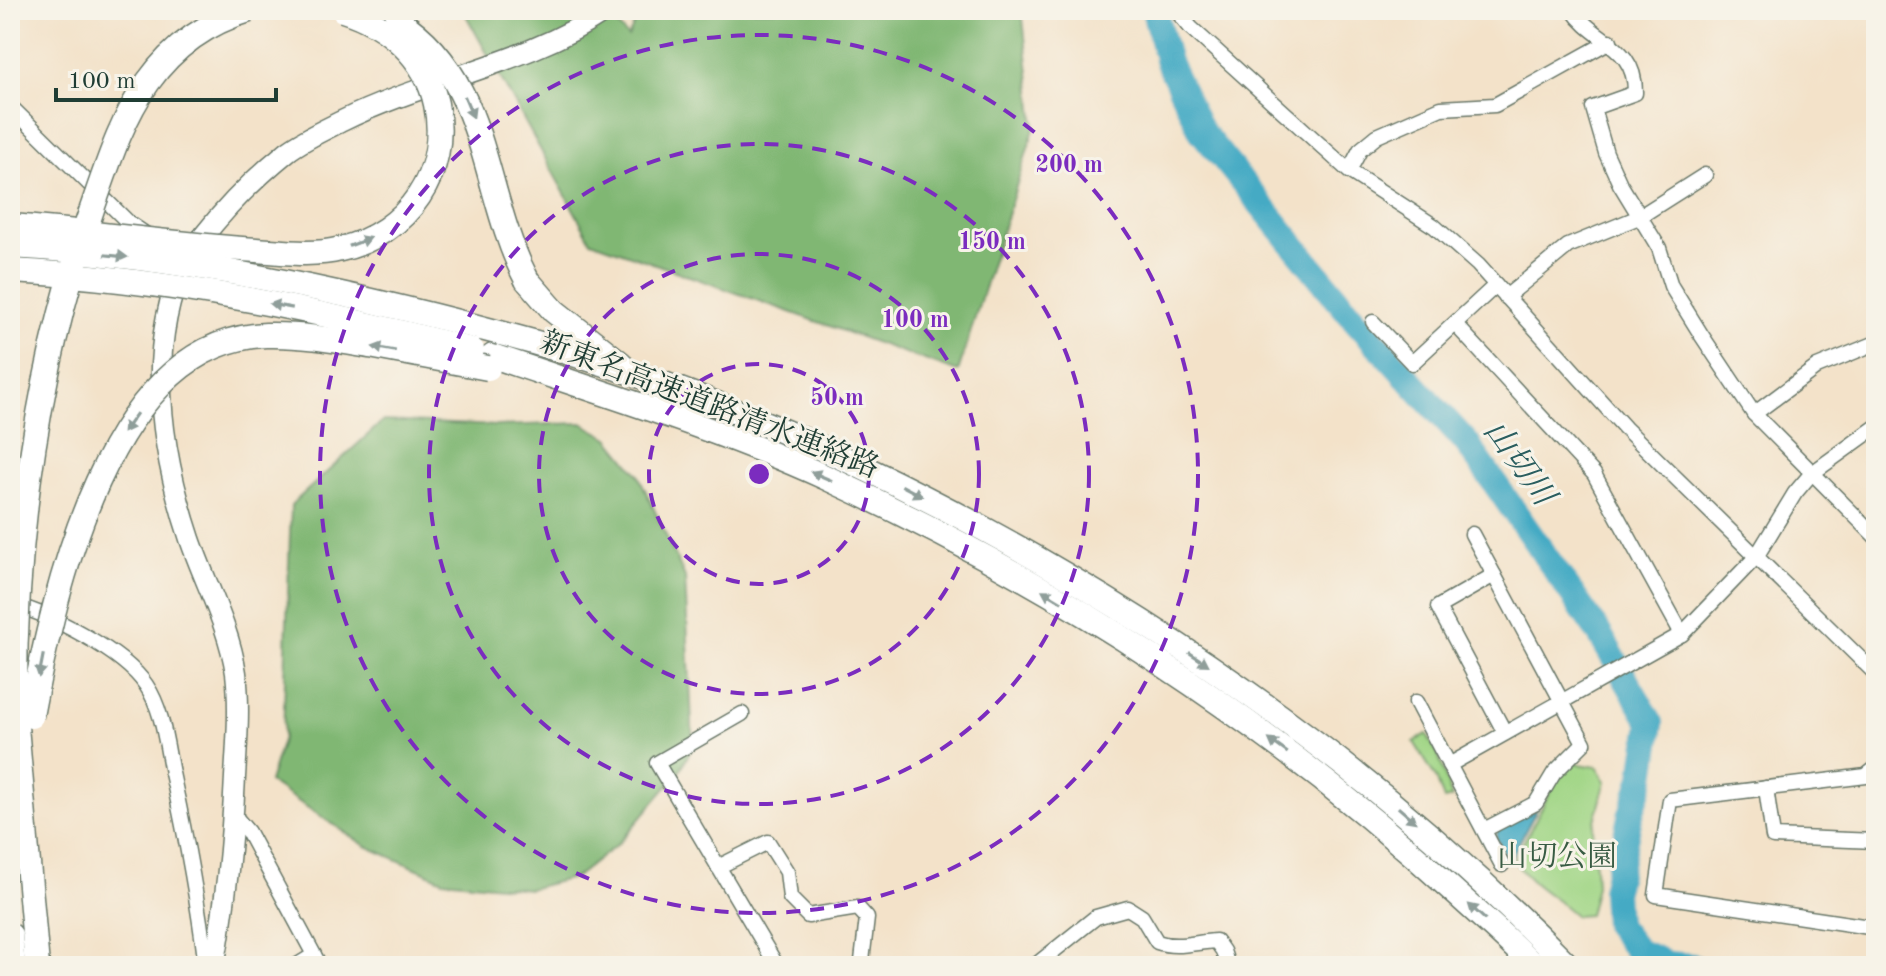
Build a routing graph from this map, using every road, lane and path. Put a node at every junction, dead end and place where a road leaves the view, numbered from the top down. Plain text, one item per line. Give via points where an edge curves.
1 (213, 10) edge
2 (249, 10) edge
3 (343, 10) edge
4 (381, 10) edge
5 (607, 10) edge
6 (1176, 10) edge
7 (1573, 10) edge
8 (1610, 41) junction
9 (10, 106) edge
10 (1349, 171) junction
11 (1705, 175) dead end
12 (1639, 217) junction
13 (10, 226) edge
14 (10, 246) edge
15 (185, 261) junction
16 (10, 271) edge
17 (1501, 291) junction
18 (1373, 322) dead end
19 (1455, 324) junction
20 (1876, 343) edge
21 (494, 352) junction
22 (642, 377) junction
23 (1754, 414) junction
24 (1876, 427) edge
25 (1811, 474) junction
26 (10, 519) edge
27 (1472, 534) dead end
28 (1876, 537) edge
29 (1756, 557) junction
30 (1494, 575) junction
31 (10, 604) edge
32 (1682, 634) junction
33 (1876, 674) edge
34 (1562, 701) junction
35 (1416, 702) dead end
36 (742, 714) dead end
37 (23, 715) junction
38 (1505, 733) junction
39 (1449, 765) junction
40 (1876, 768) edge
41 (1766, 788) junction
42 (233, 814) junction
43 (1484, 830) junction
44 (1876, 841) edge
45 (1502, 865) dead end
46 (718, 867) junction
47 (1876, 928) edge
48 (10, 935) edge
49 (317, 961) edge
50 (13, 966) edge
51 (37, 966) edge
52 (206, 966) edge
53 (214, 966) edge
54 (296, 966) edge
55 (777, 966) edge
56 (867, 966) edge
57 (1026, 966) edge
58 (1228, 966) edge
59 (1534, 966) edge
60 (1568, 966) edge

1 - 26 highway, bridge via 181,30 140,72 103,140 68,238 43,334
2 - 37 highway, bridge via 189,40 148,82 118,137 82,239 29,468 14,636
13 -> 3 highway, bridge via 313,253 341,250 387,230 421,195 433,171 438,150 436,101 426,74 405,47 380,25
4 -> 22 highway, bridge via 430,47 468,102 513,254 527,280 554,311
5 - 15 street via 565,35 378,103 290,150 224,209
6 - 10 street
7 - 8 street
8 - 10 street via 1495,105 1441,108 1377,136 1360,150
8 - 12 street via 1627,62 1635,93 1593,108 1606,153
9 - 15 street via 129,223
10 - 17 street via 1434,226
11 - 12 street
12 - 17 street via 1568,246
12 - 23 street via 1659,248 1671,286
14 -> 21 highway, 新東名高速道路清水連絡路, bridge via 142,259 319,288
15 - 42 street via 162,346 162,410 178,501 236,672
21 -> 16 highway, 新東名高速道路清水連絡路, bridge via 275,305 142,283
17 - 19 street
17 - 29 street via 1625,428
18 - 19 street via 1412,363
19 - 32 street via 1594,474
20 - 23 street via 1817,367
21 - 22 highway, 新東名高速道路清水連絡路 via 554,347
21 -> 37 highway, bridge via 263,335 214,346 183,364 125,428 99,482 59,591
59 -> 21 highway, 新東名高速道路清水連絡路 via 1322,778 1119,636 947,535 824,476
22 -> 60 highway, 新東名高速道路清水連絡路 via 776,428 896,483 1134,616 1233,681 1380,793
23 - 25 street
24 - 25 street
25 - 28 street
25 - 29 street
27 - 30 street
29 - 32 street
29 - 33 street
30 - 34 street
30 - 38 street via 1438,607
31 - 52 street via 38,611 113,654 147,686 160,712
32 - 34 street
34 - 38 street
34 - 43 street via 1584,743 1554,773 1536,803
35 - 39 street
36 - 46 street via 657,763
37 - 51 highway via 22,811
38 - 39 street
39 - 43 street
40 - 41 street via 1866,776
41 - 44 street via 1773,837
41 - 47 street via 1670,800 1656,895
42 - 49 street via 248,832
42 - 53 street
43 - 45 street
46 - 55 street
46 - 56 street via 768,842 787,872 790,898 808,916 858,908 867,918 862,961
48 - 50 highway
49 - 54 street
57 - 58 street via 1036,965 1096,917 1128,908 1142,917 1157,942 1173,948 1216,941

